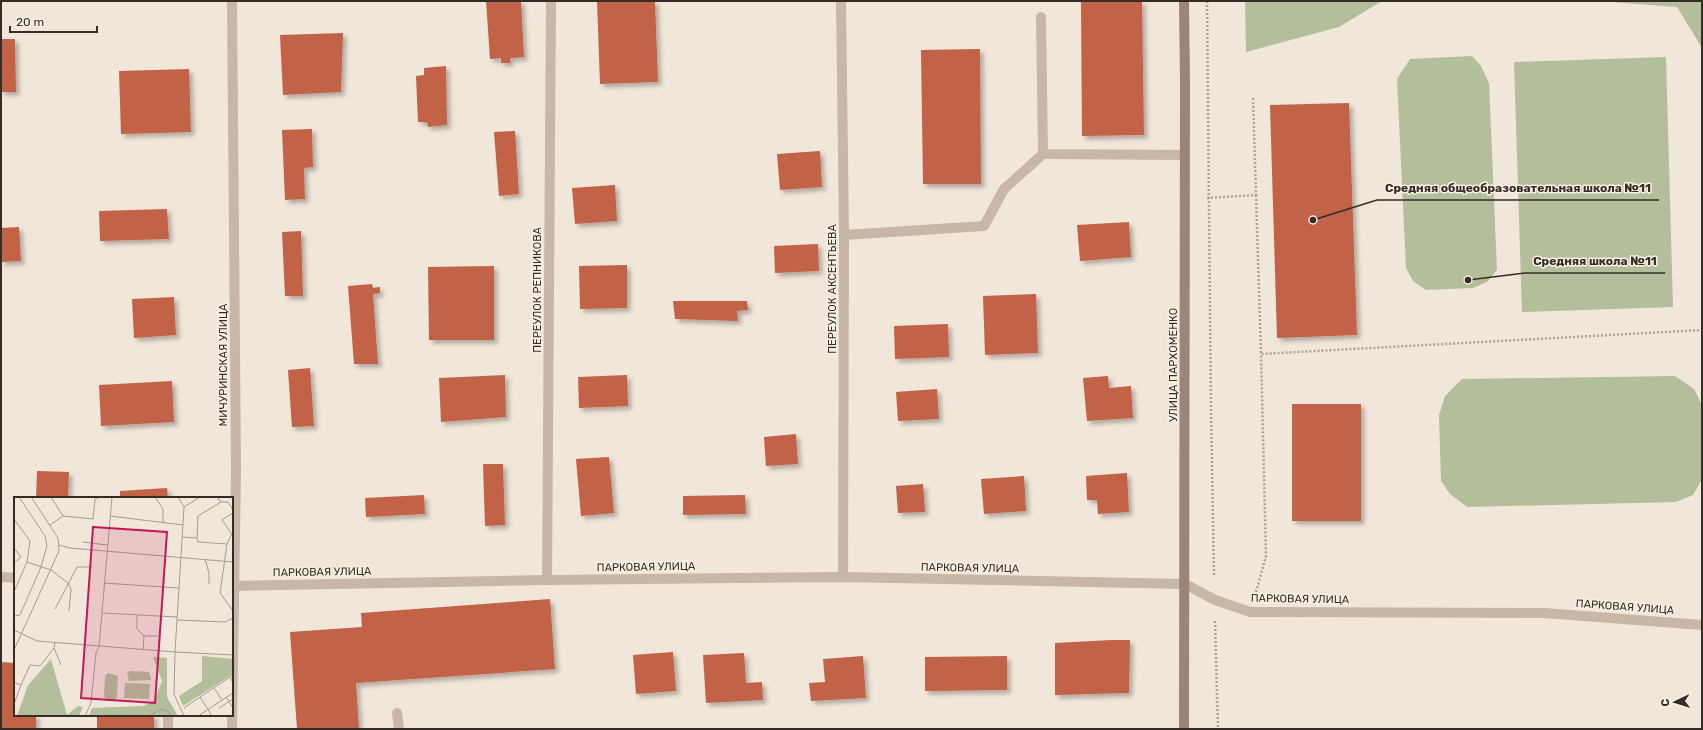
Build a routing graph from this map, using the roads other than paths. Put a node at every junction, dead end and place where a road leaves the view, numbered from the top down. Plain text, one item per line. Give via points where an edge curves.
1 (232, 1) edge
2 (551, 1) edge
3 (841, 1) edge
4 (1184, 1) edge
5 (1041, 17) dead end
6 (1043, 154) junction
7 (1185, 155) junction
8 (844, 235) junction
9 (1, 577) edge
10 (843, 577) junction
11 (14, 578) edge
12 (548, 580) junction
13 (1185, 584) junction
14 (233, 586) edge
15 (1702, 625) edge
16 (397, 713) dead end
17 (168, 716) edge
18 (232, 716) edge
19 (168, 729) edge
20 (232, 729) edge
21 (398, 729) edge
22 (1184, 729) edge

1 - 14 street, МИЧУРИНСКАЯ УЛИЦА via 236,461
2 - 12 street, ПЕРЕУЛОК РЕПНИКОВА
3 - 8 street, ПЕРЕУЛОК АКСЕНТЬЕВА
4 - 7 street, УЛИЦА ПАРХОМЕНКО
5 - 6 street
6 - 7 street
6 - 8 street via 1004,189 984,226
7 - 13 street, УЛИЦА ПАРХОМЕНКО
8 - 10 street, ПЕРЕУЛОК АКСЕНТЬЕВА
9 - 11 street
10 - 12 street, ПАРКОВАЯ УЛИЦА
10 - 13 street, ПАРКОВАЯ УЛИЦА
12 - 14 street, ПАРКОВАЯ УЛИЦА
13 - 15 street, ПАРКОВАЯ УЛИЦА via 1215,600 1250,612 1544,614
13 - 22 street, УЛИЦА ПАРХОМЕНКО
16 - 21 street
17 - 19 street
18 - 20 street, МИЧУРИНСКАЯ УЛИЦА

